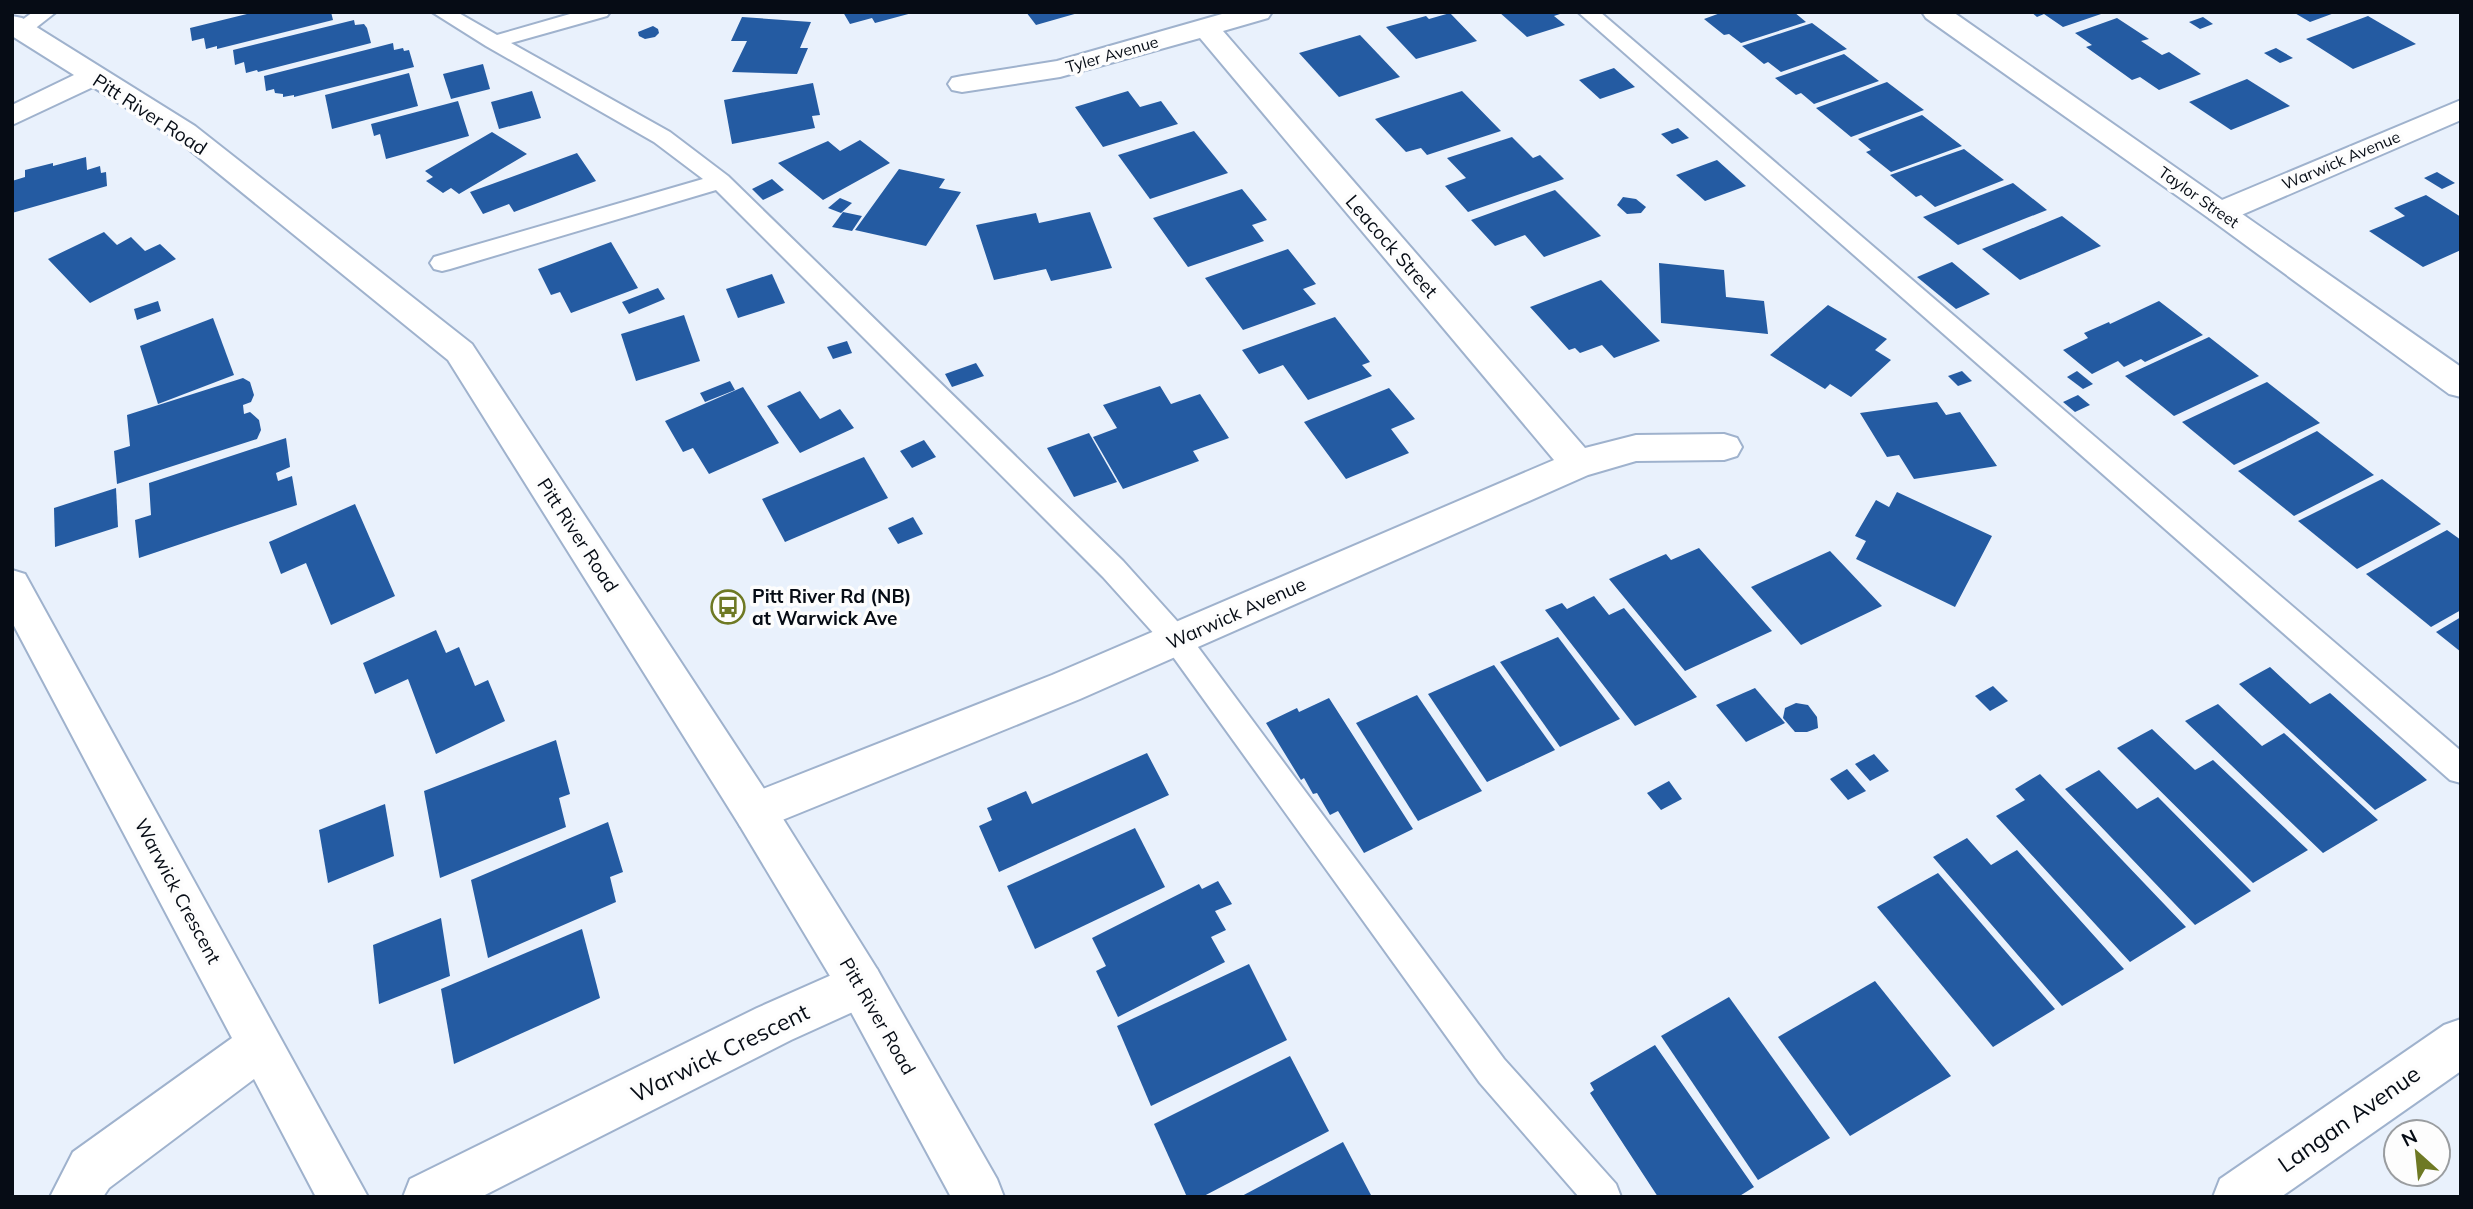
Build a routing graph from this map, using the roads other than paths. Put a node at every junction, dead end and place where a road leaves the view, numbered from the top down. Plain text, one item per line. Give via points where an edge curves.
1 (46, 12) edge
2 (442, 12) edge
3 (600, 12) edge
4 (1259, 12) edge
5 (1588, 12) edge
6 (1936, 12) edge
7 (1206, 28) junction
8 (15, 30) edge
9 (493, 41) junction
10 (93, 76) junction
11 (962, 84) dead end
12 (2461, 109) edge
13 (12, 116) edge
14 (720, 181) junction
15 (2221, 212) junction
16 (443, 263) dead end
17 (2461, 385) edge
18 (1724, 447) dead end
19 (1578, 464) junction
20 (12, 585) edge
21 (1176, 639) junction
22 (2461, 770) edge
23 (755, 812) junction
24 (861, 985) junction
25 (2461, 1042) edge
26 (261, 1045) junction
27 (75, 1197) edge
28 (343, 1197) edge
29 (428, 1197) edge
30 (979, 1197) edge
31 (1603, 1197) edge
32 (2238, 1197) edge

1 - 8 lane
2 - 9 lane
3 - 9 lane
4 - 7 street, Tyler Avenue
5 - 22 lane
6 - 15 street, Taylor Street
7 - 11 street, Tyler Avenue via 1060,69
7 - 19 street, Leacock Street
8 - 10 street, Pitt River Road
9 - 14 lane via 662,137
10 - 13 street
10 - 23 street, Pitt River Road via 185,132 460,352
12 - 15 street, Warwick Avenue
14 - 16 lane
14 - 21 lane via 1113,569
15 - 17 street, Taylor Street
18 - 19 street, Warwick Avenue via 1636,448
19 - 21 street, Warwick Avenue
20 - 26 street, Warwick Crescent
21 - 23 street, Warwick Avenue via 862,772
21 - 31 lane via 1492,1071
23 - 24 street, Pitt River Road
24 - 29 street, Warwick Crescent
24 - 30 street, Pitt River Road
25 - 32 street, Langan Avenue
26 - 27 street via 91,1170
26 - 28 street, Warwick Crescent

